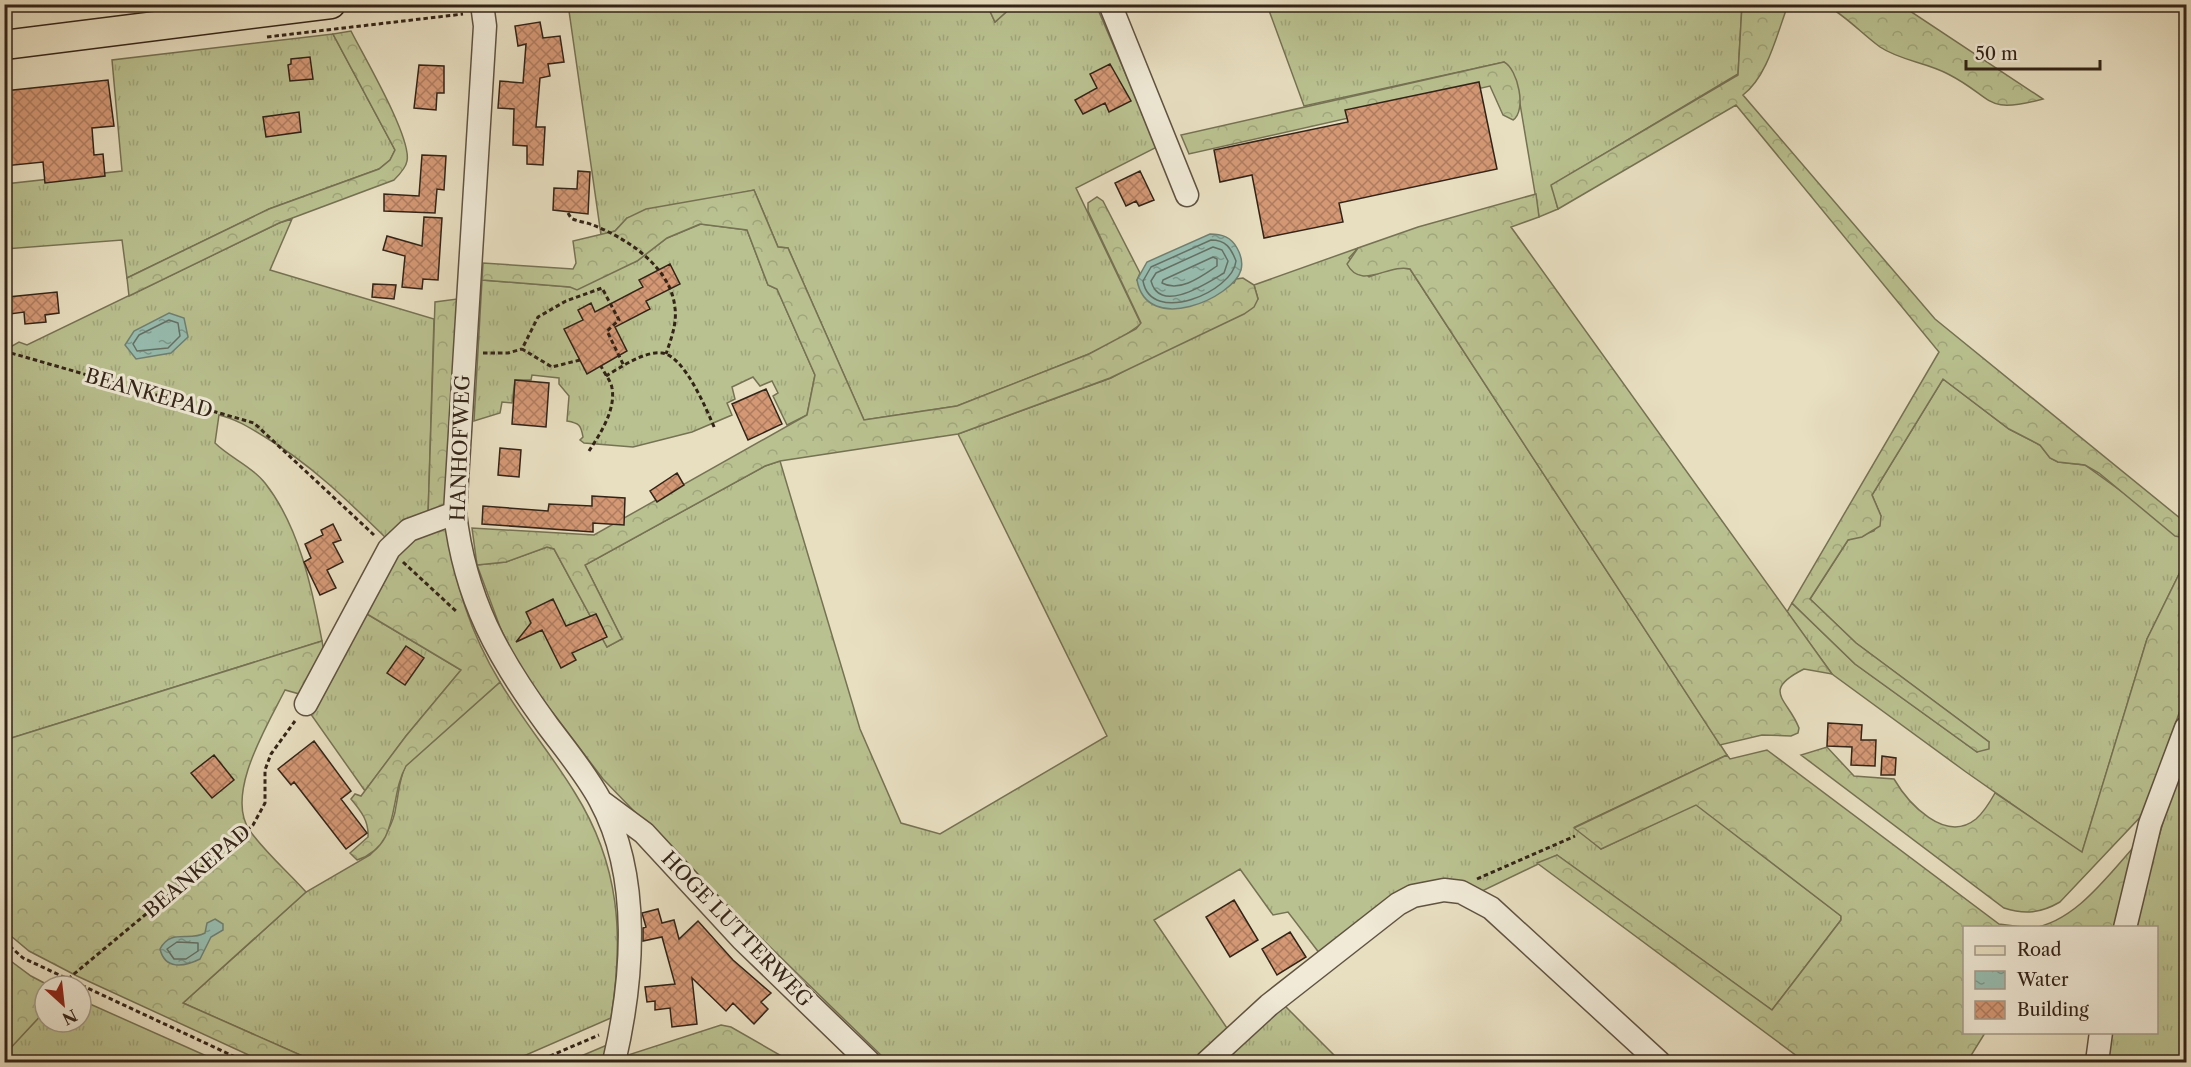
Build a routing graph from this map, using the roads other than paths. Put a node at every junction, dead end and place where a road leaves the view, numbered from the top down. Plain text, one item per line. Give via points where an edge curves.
1 (331, 4) edge
2 (482, 4) edge
3 (1110, 4) edge
4 (4, 45) edge
5 (1187, 195) dead end
6 (455, 513) junction
7 (306, 704) road end
8 (2187, 728) edge
9 (600, 801) junction
10 (2125, 926) edge
11 (2101, 1034) edge
12 (614, 1062) edge
13 (869, 1062) edge
14 (1207, 1062) edge
15 (1659, 1062) edge
16 (2097, 1062) edge

1 - 4 main road
2 - 6 street, HANHOFWEG via 485,26
3 - 5 street
6 - 7 street via 409,530 389,549
6 - 9 street, HANHOFWEG via 466,574 489,637 507,669
8 - 10 street via 2150,824
9 - 12 street, HANHOFWEG via 620,852 628,906 630,970
9 - 13 street, HOGE LUTTERWEG via 644,833 742,939
11 - 16 street
14 - 15 street via 1269,1005 1381,915 1429,891 1451,891 1476,898 1491,908

